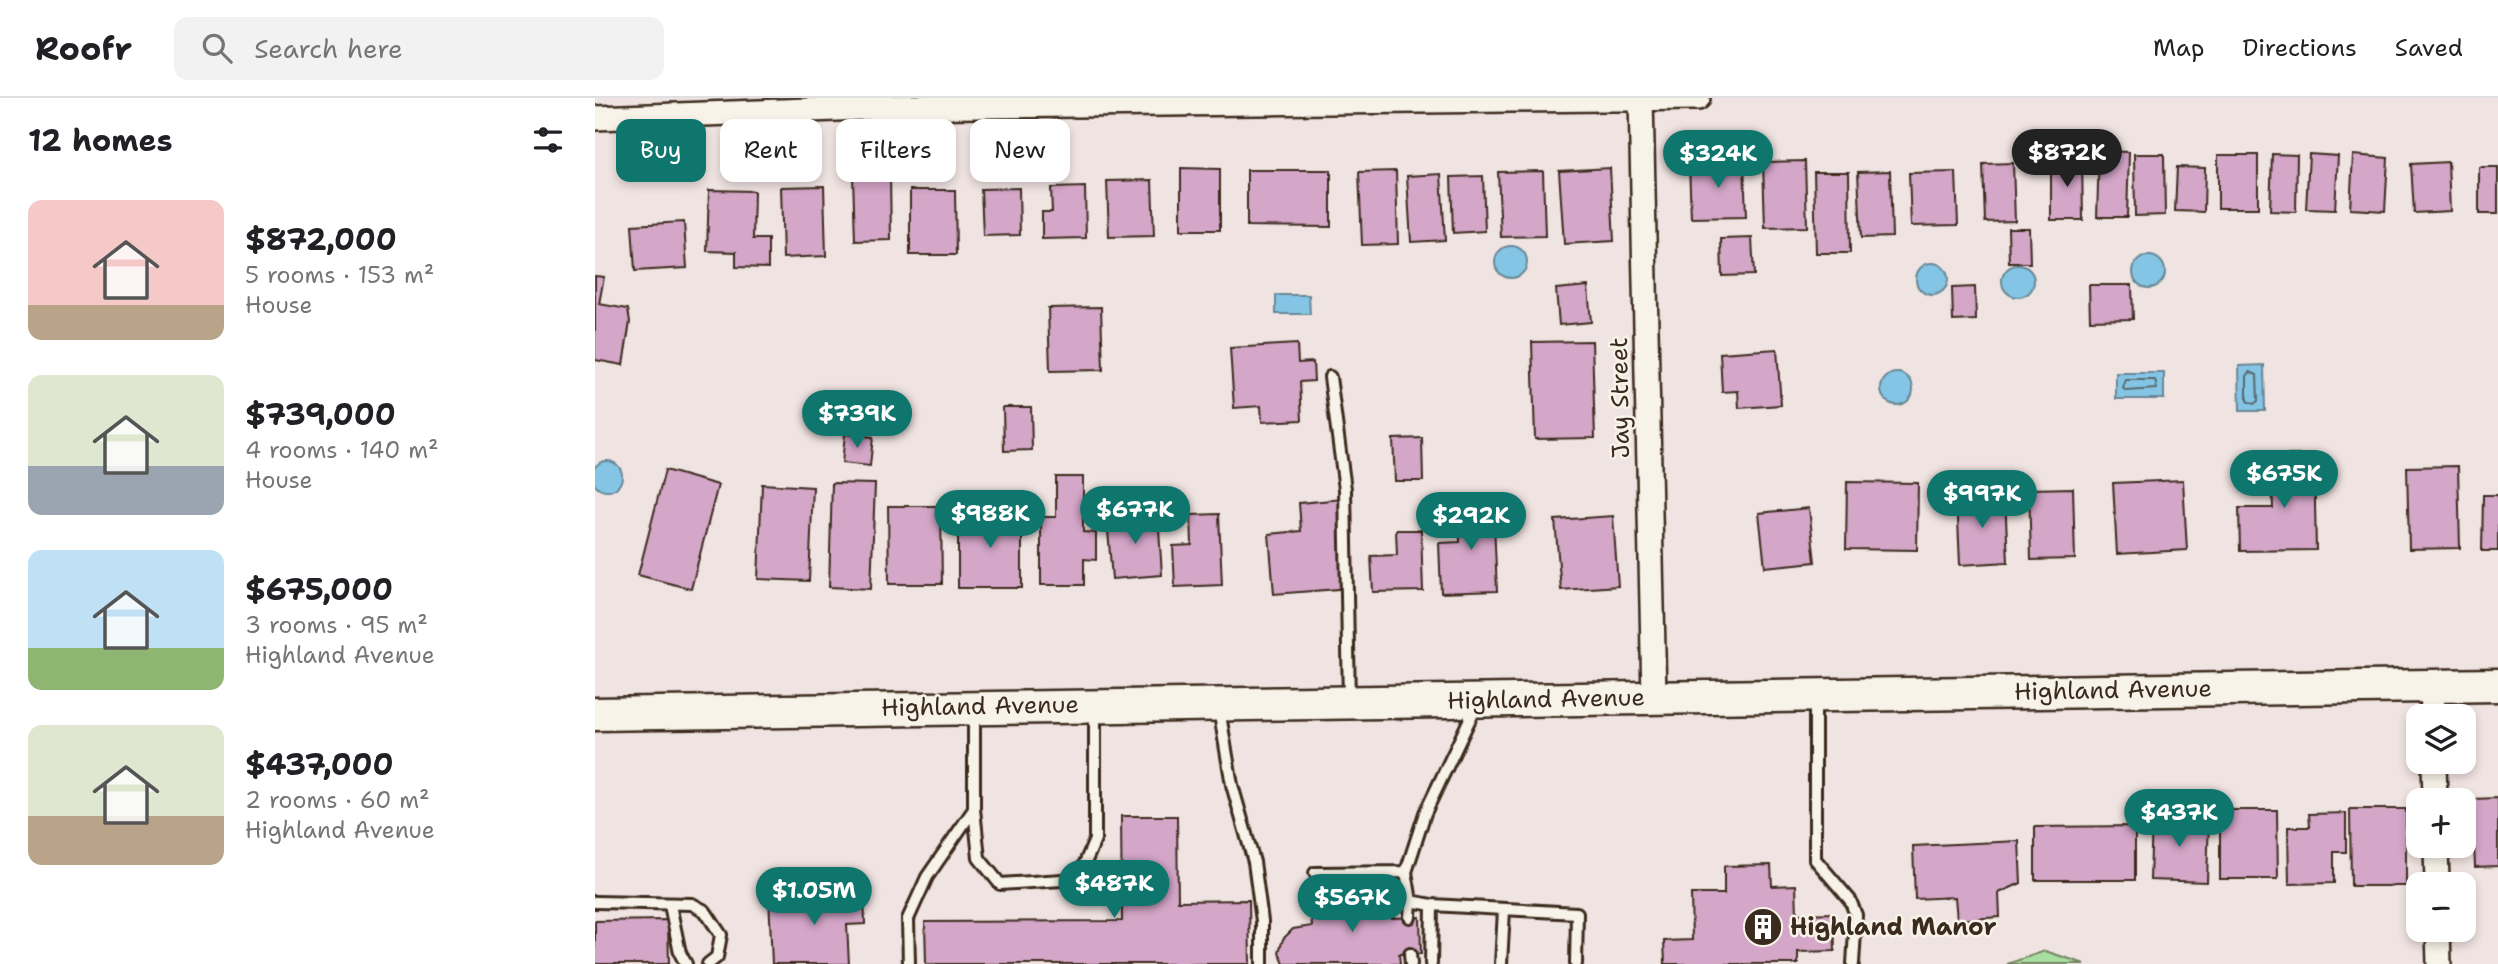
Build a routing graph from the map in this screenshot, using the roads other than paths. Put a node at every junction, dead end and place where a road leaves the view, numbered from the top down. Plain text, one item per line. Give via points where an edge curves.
1 (1640, 98) edge
2 (1698, 98) edge
3 (595, 118) edge
4 (1330, 377) dead end
5 (2498, 685) edge
6 (1815, 694) junction
7 (1654, 697) junction
8 (2433, 701) edge
9 (1349, 702) junction
10 (1478, 702) junction
11 (1217, 703) junction
12 (1095, 704) junction
13 (973, 706) junction
14 (595, 713) edge
15 (974, 809) junction
16 (1406, 872) junction
17 (1315, 873) dead end
18 (1411, 901) junction
19 (595, 902) edge
20 (670, 905) junction
21 (1432, 905) junction
22 (1504, 910) junction
23 (1410, 917) dead end
24 (2438, 942) edge
25 (686, 964) edge
26 (708, 964) edge
27 (909, 964) edge
28 (1262, 964) edge
29 (1431, 964) edge
30 (1501, 964) edge
31 (1576, 964) edge
32 (1853, 964) edge
33 (2439, 964) edge

1 - 2 street
1 - 3 street via 892,107
1 - 7 street, Jay Street
4 - 9 lane via 1345,489
5 - 8 street, Highland Avenue
6 - 7 street, Highland Avenue
6 - 8 street, Highland Avenue
6 - 32 lane via 1815,859 1850,900 1856,915
7 - 10 street, Highland Avenue
9 - 10 street, Highland Avenue
9 - 11 street, Highland Avenue
10 - 16 lane via 1425,813
11 - 12 street, Highland Avenue
11 - 28 lane via 1232,785 1254,862
12 - 13 street, Highland Avenue
12 - 15 lane via 1095,840 1078,878 1000,884 979,858
13 - 14 street, Highland Avenue
13 - 15 lane
15 - 27 lane via 927,877 908,919
16 - 17 lane
16 - 18 lane
18 - 21 lane
18 - 23 lane
19 - 20 lane
20 - 25 lane
20 - 26 lane via 692,904 714,921 721,946
21 - 22 lane
21 - 29 lane
22 - 30 lane
22 - 31 lane via 1577,913
24 - 33 street

